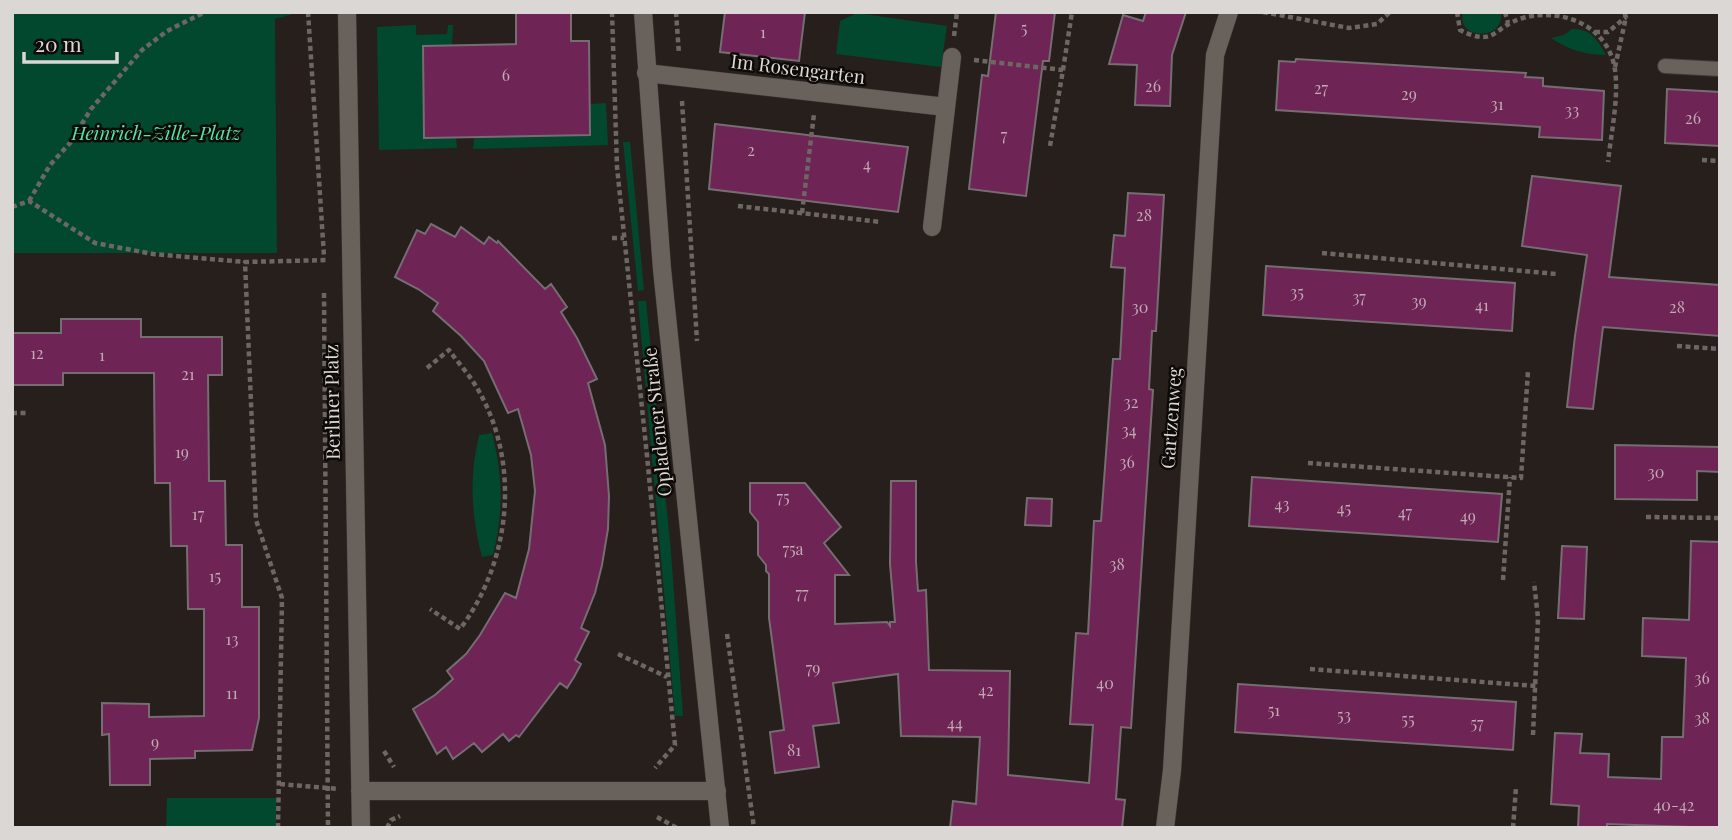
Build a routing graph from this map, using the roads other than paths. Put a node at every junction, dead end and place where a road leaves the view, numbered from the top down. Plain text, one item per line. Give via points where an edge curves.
1 (347, 12) edge
2 (643, 12) edge
3 (1229, 12) edge
4 (952, 57) road end
5 (1665, 66) dead end
6 (1720, 69) edge
7 (646, 73) junction
8 (946, 107) junction
9 (932, 227) dead end
10 (360, 791) junction
11 (717, 791) junction
12 (361, 828) edge
13 (720, 828) edge
14 (1165, 828) edge

1 - 10 street, Berliner Platz
2 - 7 street, Opladener Straße
3 - 14 street, Gartzenweg via 1215,55
4 - 8 street
5 - 6 lane
7 - 8 street, Im Rosengarten
7 - 11 street, Opladener Straße
8 - 9 street
10 - 11 street
10 - 12 street, Berliner Platz
11 - 13 street, Opladener Straße

